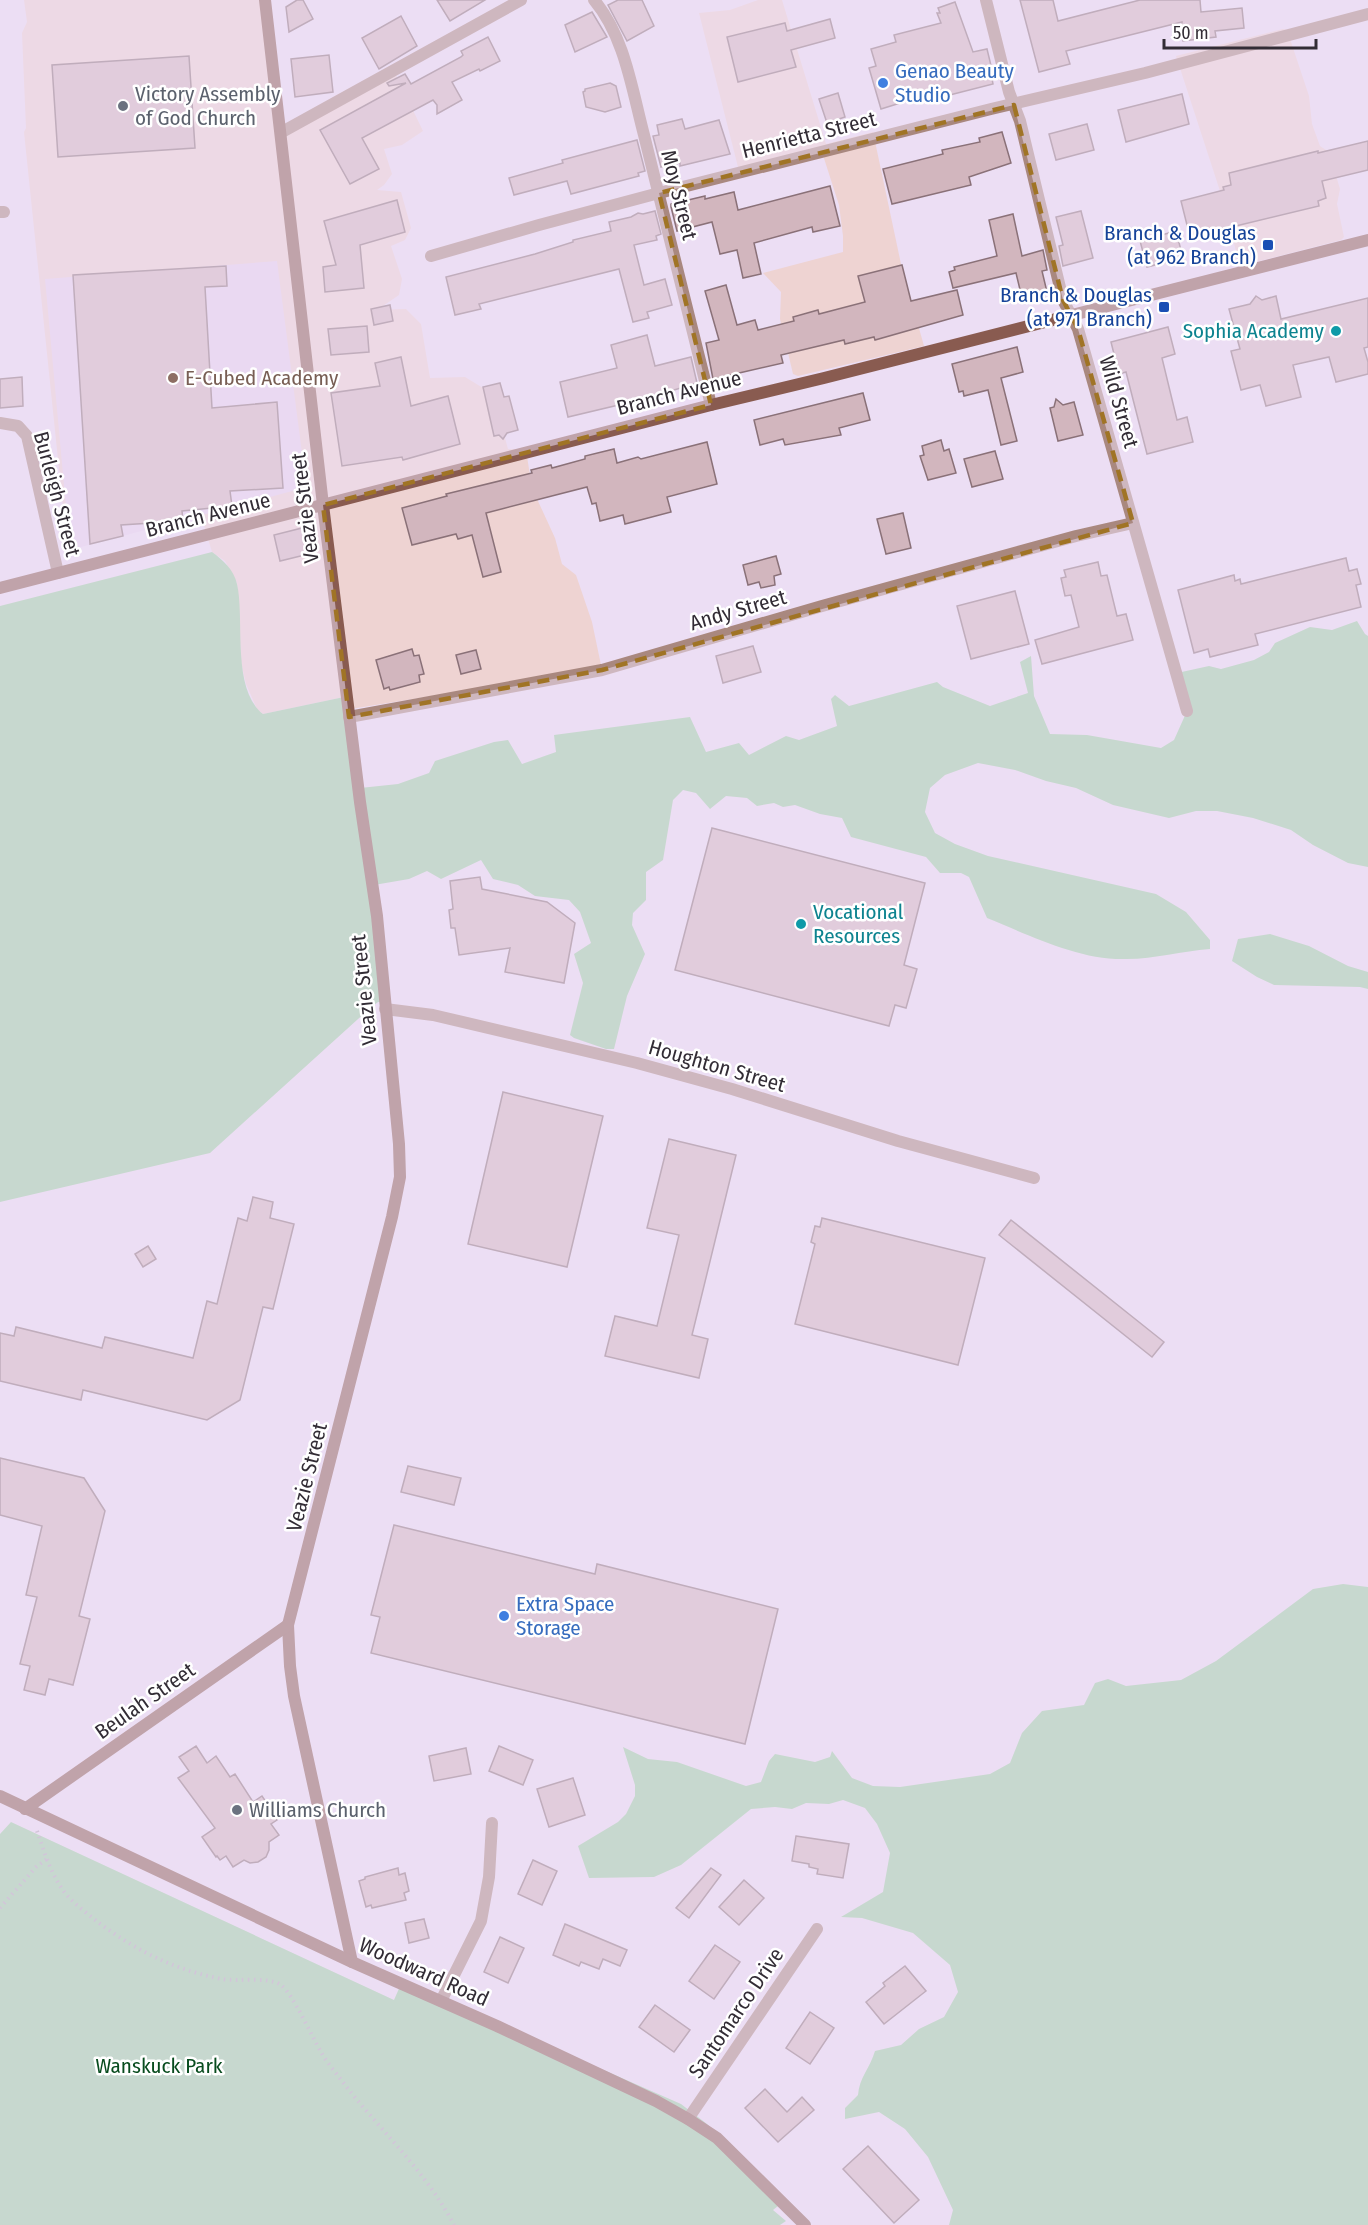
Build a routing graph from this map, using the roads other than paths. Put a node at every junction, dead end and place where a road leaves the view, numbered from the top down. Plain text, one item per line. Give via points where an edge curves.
1 (266, 0) edge
2 (521, 0) edge
3 (594, 0) edge
4 (986, 0) edge
5 (1368, 14) edge
6 (1014, 105) junction
7 (282, 132) junction
8 (659, 193) junction
9 (1368, 240) edge
10 (431, 256) dead end
11 (1071, 315) junction
12 (711, 405) junction
13 (0, 423) edge
14 (324, 505) junction
15 (1133, 523) junction
16 (58, 573) junction
17 (0, 588) edge
18 (1187, 711) dead end
19 (350, 717) junction
20 (385, 1009) junction
21 (1034, 1178) dead end
22 (288, 1625) junction
23 (0, 1796) edge
24 (25, 1809) junction
25 (492, 1823) dead end
26 (817, 1929) dead end
27 (352, 1962) junction
28 (441, 2001) junction
29 (688, 2119) junction
30 (804, 2225) edge

1 - 7 street, Veazie Street
2 - 7 street
3 - 8 street, Moy Street via 606,14 617,39
4 - 6 street, Wild Street
5 - 6 street, Henrietta Street
6 - 8 street, Henrietta Street
6 - 11 street, Wild Street via 1063,300
7 - 14 street, Veazie Street
8 - 10 street, Henrietta Street
8 - 12 street, Moy Street
9 - 11 street, Branch Avenue
11 - 12 street, Branch Avenue
11 - 15 street, Wild Street
12 - 14 street, Branch Avenue
13 - 16 street, Burleigh Street via 18,426 27,436
14 - 16 street, Branch Avenue
14 - 19 street, Veazie Street
15 - 18 street, Wild Street
15 - 19 street, Andy Street via 602,670
16 - 17 street, Branch Avenue
19 - 20 street, Veazie Street
20 - 21 street, Houghton Street via 433,1015 637,1063
20 - 22 street, Veazie Street via 400,1177
22 - 24 street, Beulah Street
22 - 27 street, Veazie Street via 294,1696
23 - 24 street, Woodward Road
24 - 27 street, Woodward Road
25 - 28 street via 489,1877 481,1921
26 - 29 street, Santomarco Drive
27 - 28 street, Woodward Road
28 - 29 street, Woodward Road
29 - 30 street, Woodward Road via 717,2138

